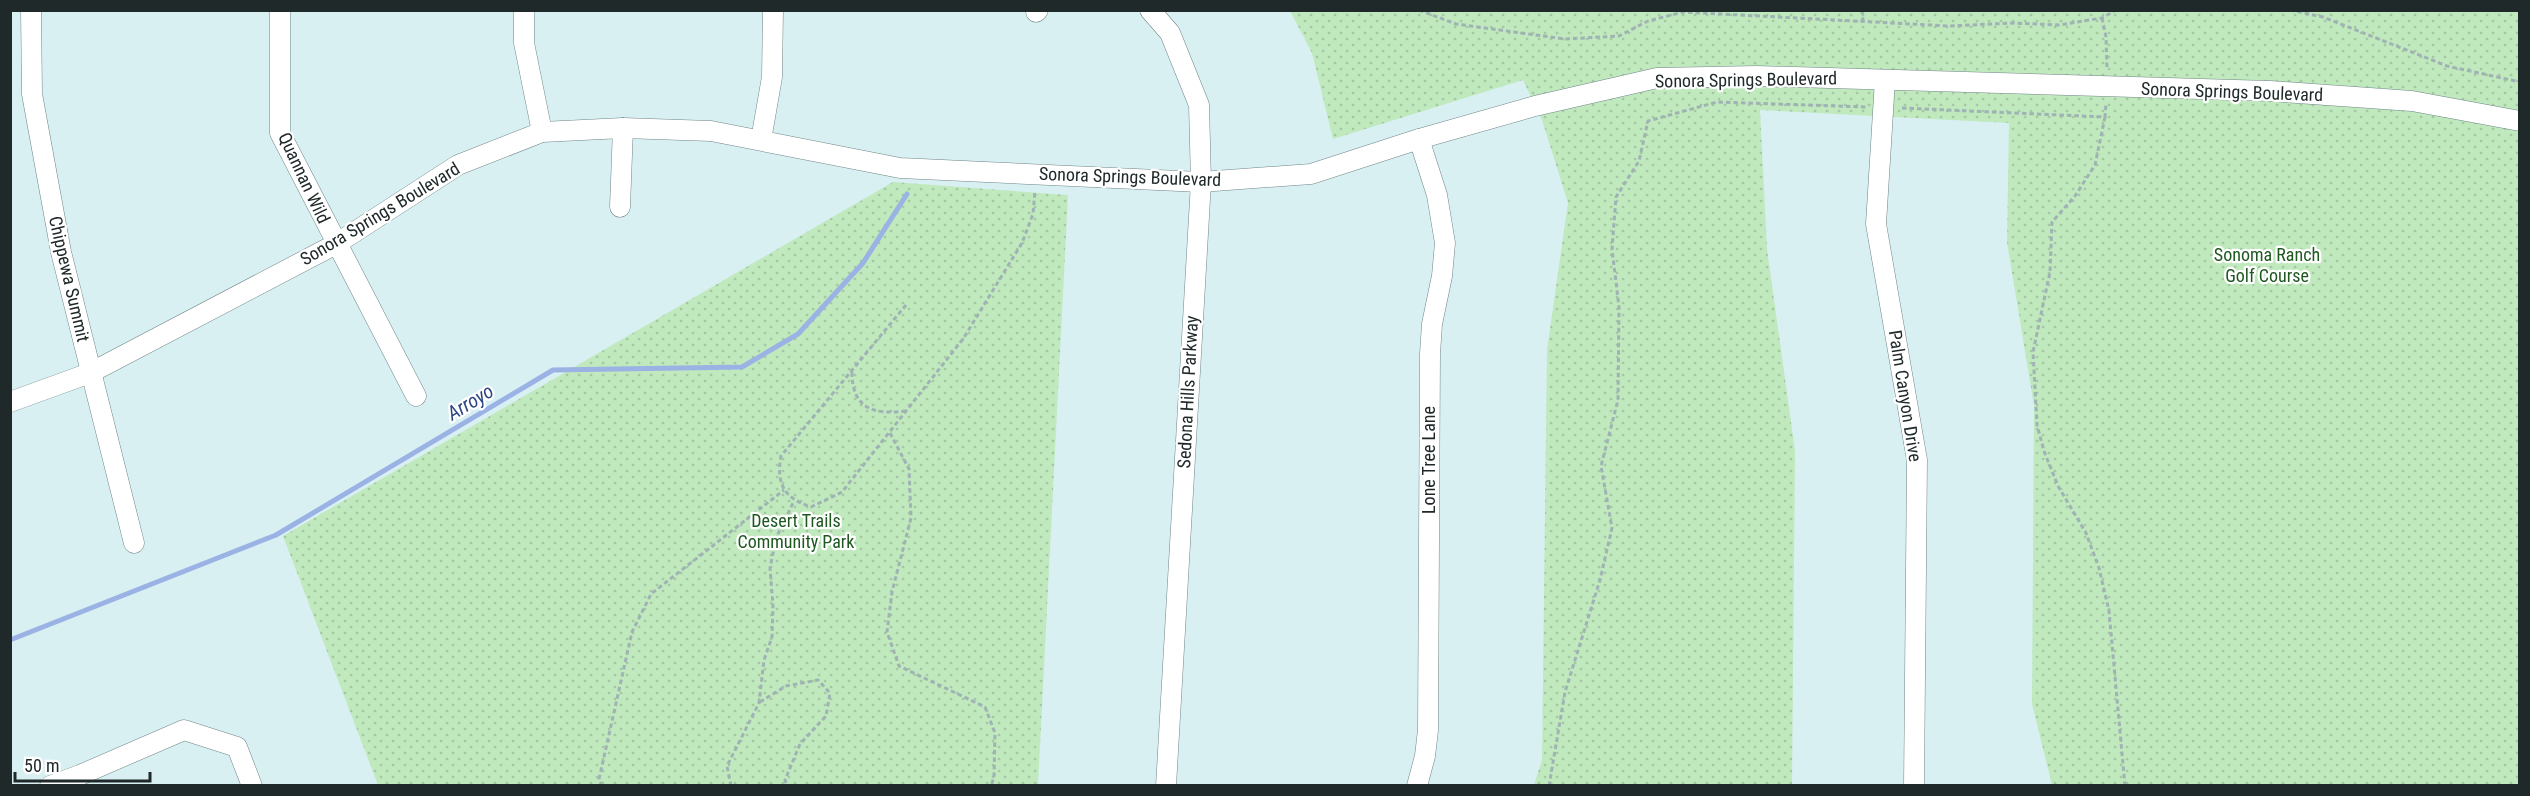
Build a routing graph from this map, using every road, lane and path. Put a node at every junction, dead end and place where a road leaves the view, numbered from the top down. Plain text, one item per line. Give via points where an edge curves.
1 (31, 10) edge
2 (280, 10) edge
3 (524, 10) edge
4 (773, 10) edge
5 (1150, 10) edge
6 (1419, 10) edge
7 (1862, 10) edge
8 (2116, 10) edge
9 (2290, 10) edge
10 (2102, 18) junction
11 (1863, 21) junction
12 (1885, 80) junction
13 (2520, 82) edge
14 (2107, 87) junction
15 (1883, 108) junction
16 (2105, 117) junction
17 (2520, 121) edge
18 (623, 128) junction
19 (542, 132) junction
20 (1419, 139) junction
21 (761, 140) junction
22 (1037, 175) junction
23 (1201, 182) junction
24 (620, 207) dead end
25 (336, 244) junction
26 (906, 305) dead end
27 (852, 370) junction
28 (90, 373) junction
29 (416, 396) dead end
30 (10, 402) edge
31 (907, 411) junction
32 (890, 433) junction
33 (784, 490) junction
34 (794, 501) junction
35 (134, 543) dead end
36 (759, 703) junction
37 (50, 786) edge
38 (252, 786) edge
39 (602, 786) edge
40 (731, 786) edge
41 (787, 786) edge
42 (991, 786) edge
43 (1166, 786) edge
44 (1417, 786) edge
45 (1549, 786) edge
46 (1914, 786) edge
47 (2125, 786) edge

1 - 28 street, Chippewa Summit via 32,94 61,252
2 - 25 street, Quannan Wild via 280,133
3 - 19 street via 524,43
4 - 21 street via 772,77
5 - 23 street, Sedona Hills Parkway via 1170,33 1200,105
6 - 11 path via 1456,24 1565,39 1619,36 1648,21 1683,12
7 - 11 path
8 - 10 path
9 - 13 path via 2324,17 2447,66
10 - 11 path via 2059,25 1949,26
10 - 14 path
12 - 14 street, Sonora Springs Boulevard
12 - 15 street, Palm Canyon Drive
12 - 20 street, Sonora Springs Boulevard via 1657,78 1535,106
14 - 16 path
14 - 17 street, Sonora Springs Boulevard via 2270,91 2412,101
15 - 16 path
15 - 45 path via 1717,102 1648,121 1639,161 1616,197 1612,249 1619,307 1618,400 1601,466 1612,528 1565,692
15 - 46 street, Palm Canyon Drive via 1876,224 1917,460
16 - 47 path via 2095,165 2052,222 2050,272 2033,352 2037,425 2044,451 2058,486 2086,533 2109,611
18 - 19 street, Sonora Springs Boulevard
18 - 21 street, Sonora Springs Boulevard via 711,130
18 - 24 street
19 - 25 street, Sonora Springs Boulevard via 458,165
20 - 23 street, Sonora Springs Boulevard via 1311,174
20 - 44 street, Lone Tree Lane via 1437,195 1444,243 1430,340 1428,730
21 - 22 street, Sonora Springs Boulevard via 900,168
22 - 23 street, Sonora Springs Boulevard
22 - 31 path via 1033,214 1022,243 963,339
23 - 43 street, Sedona Hills Parkway
25 - 28 street, Sonora Springs Boulevard
25 - 29 street, Quannan Wild
26 - 27 path
27 - 31 path via 852,384 859,399 870,409 885,414
27 - 33 path via 781,456 778,473
28 - 30 street, Sonora Springs Boulevard
28 - 35 street, Chippewa Summit
31 - 32 path
32 - 34 path via 842,492 811,507
32 - 42 path via 909,469 912,518 892,592 887,632 899,666 985,707 995,733
33 - 34 path
33 - 39 path via 651,594 632,632 599,780
34 - 36 path via 776,538 770,568 772,637 764,660
36 - 40 path via 728,766
36 - 41 path via 786,686 818,680 830,693 826,716 800,744 785,780
37 - 38 street via 184,730 237,747

